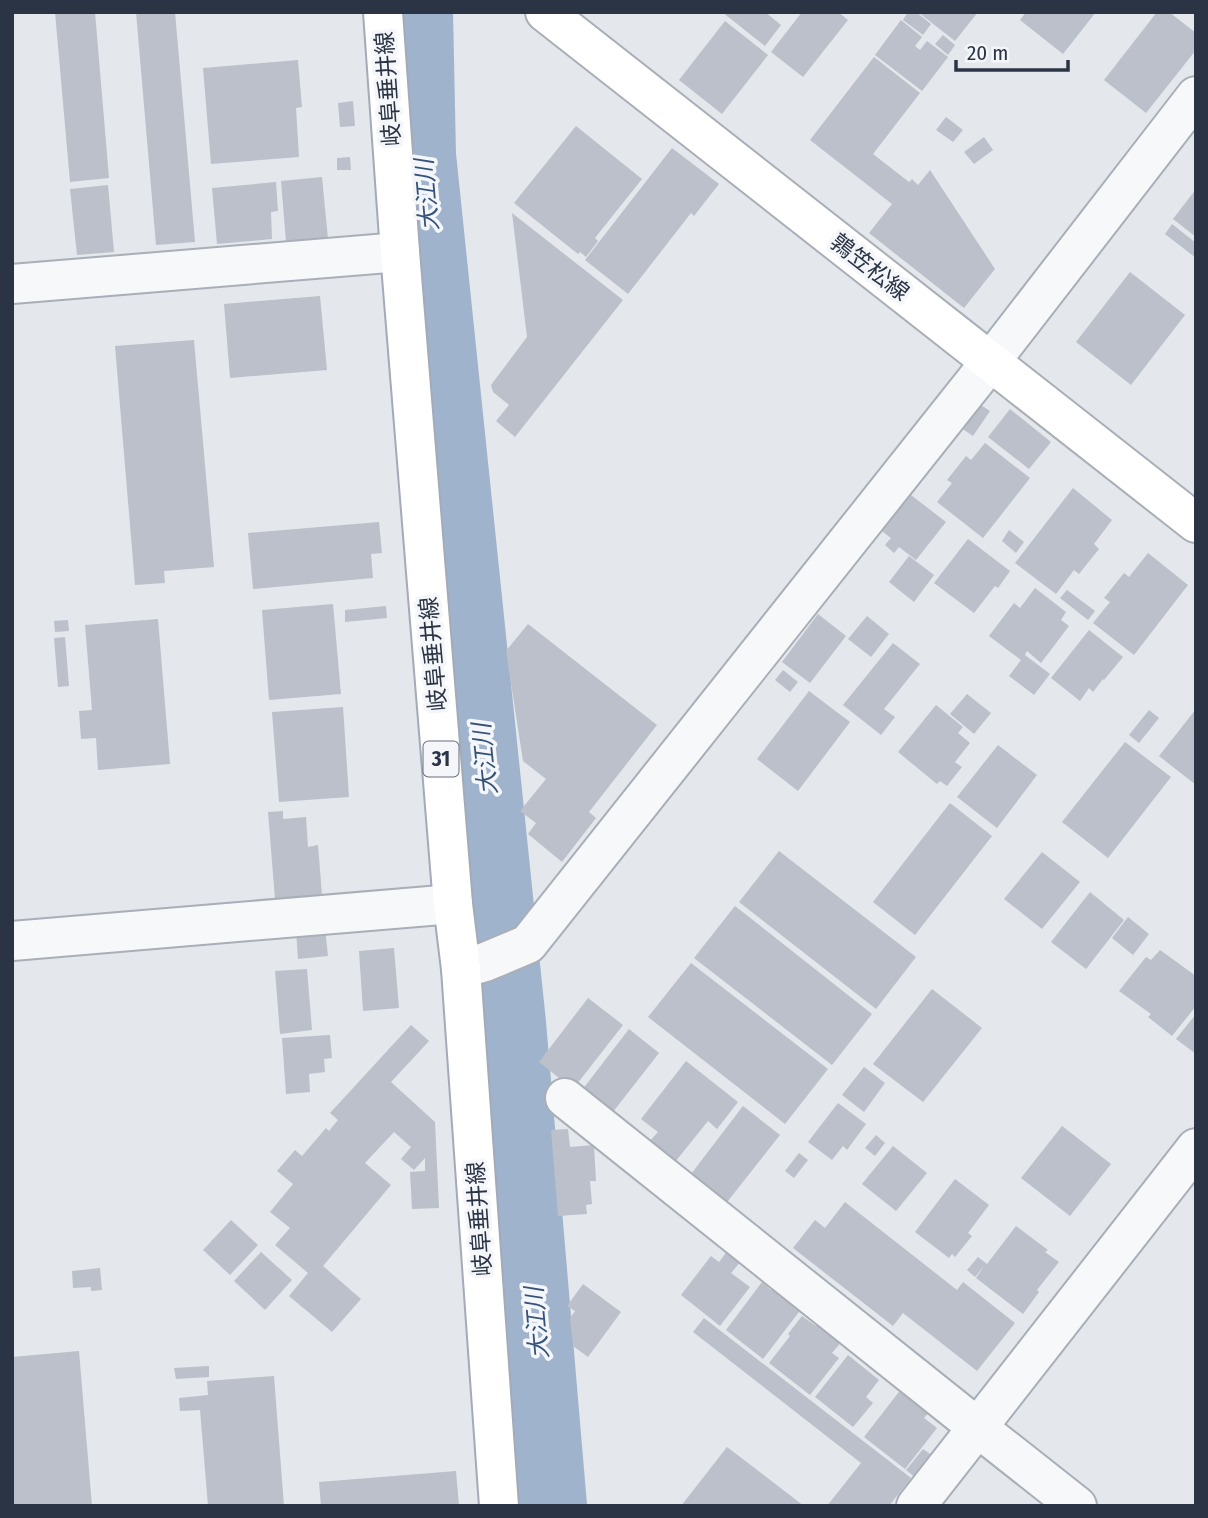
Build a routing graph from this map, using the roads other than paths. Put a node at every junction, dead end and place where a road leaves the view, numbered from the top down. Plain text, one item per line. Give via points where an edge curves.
1 (383, 12) edge
2 (545, 12) edge
3 (1196, 96) edge
4 (400, 252) junction
5 (12, 284) edge
6 (991, 362) junction
7 (1196, 523) edge
8 (453, 904) junction
9 (12, 941) edge
10 (473, 966) junction
11 (565, 1098) dead end
12 (1196, 1148) edge
13 (976, 1427) junction
14 (499, 1506) edge
15 (915, 1506) edge
16 (1077, 1506) edge

1 - 4 main road, 岐阜垂井線 / 31
2 - 6 main road, 鶉笠松線
3 - 6 street
4 - 5 street
4 - 8 main road, 岐阜垂井線 / 31
6 - 7 main road, 鶉笠松線
6 - 10 street via 528,944
8 - 9 street
8 - 10 main road, 岐阜垂井線 / 31
10 - 14 main road, 岐阜垂井線 / 31
11 - 13 street
12 - 13 street
13 - 15 street
13 - 16 street

